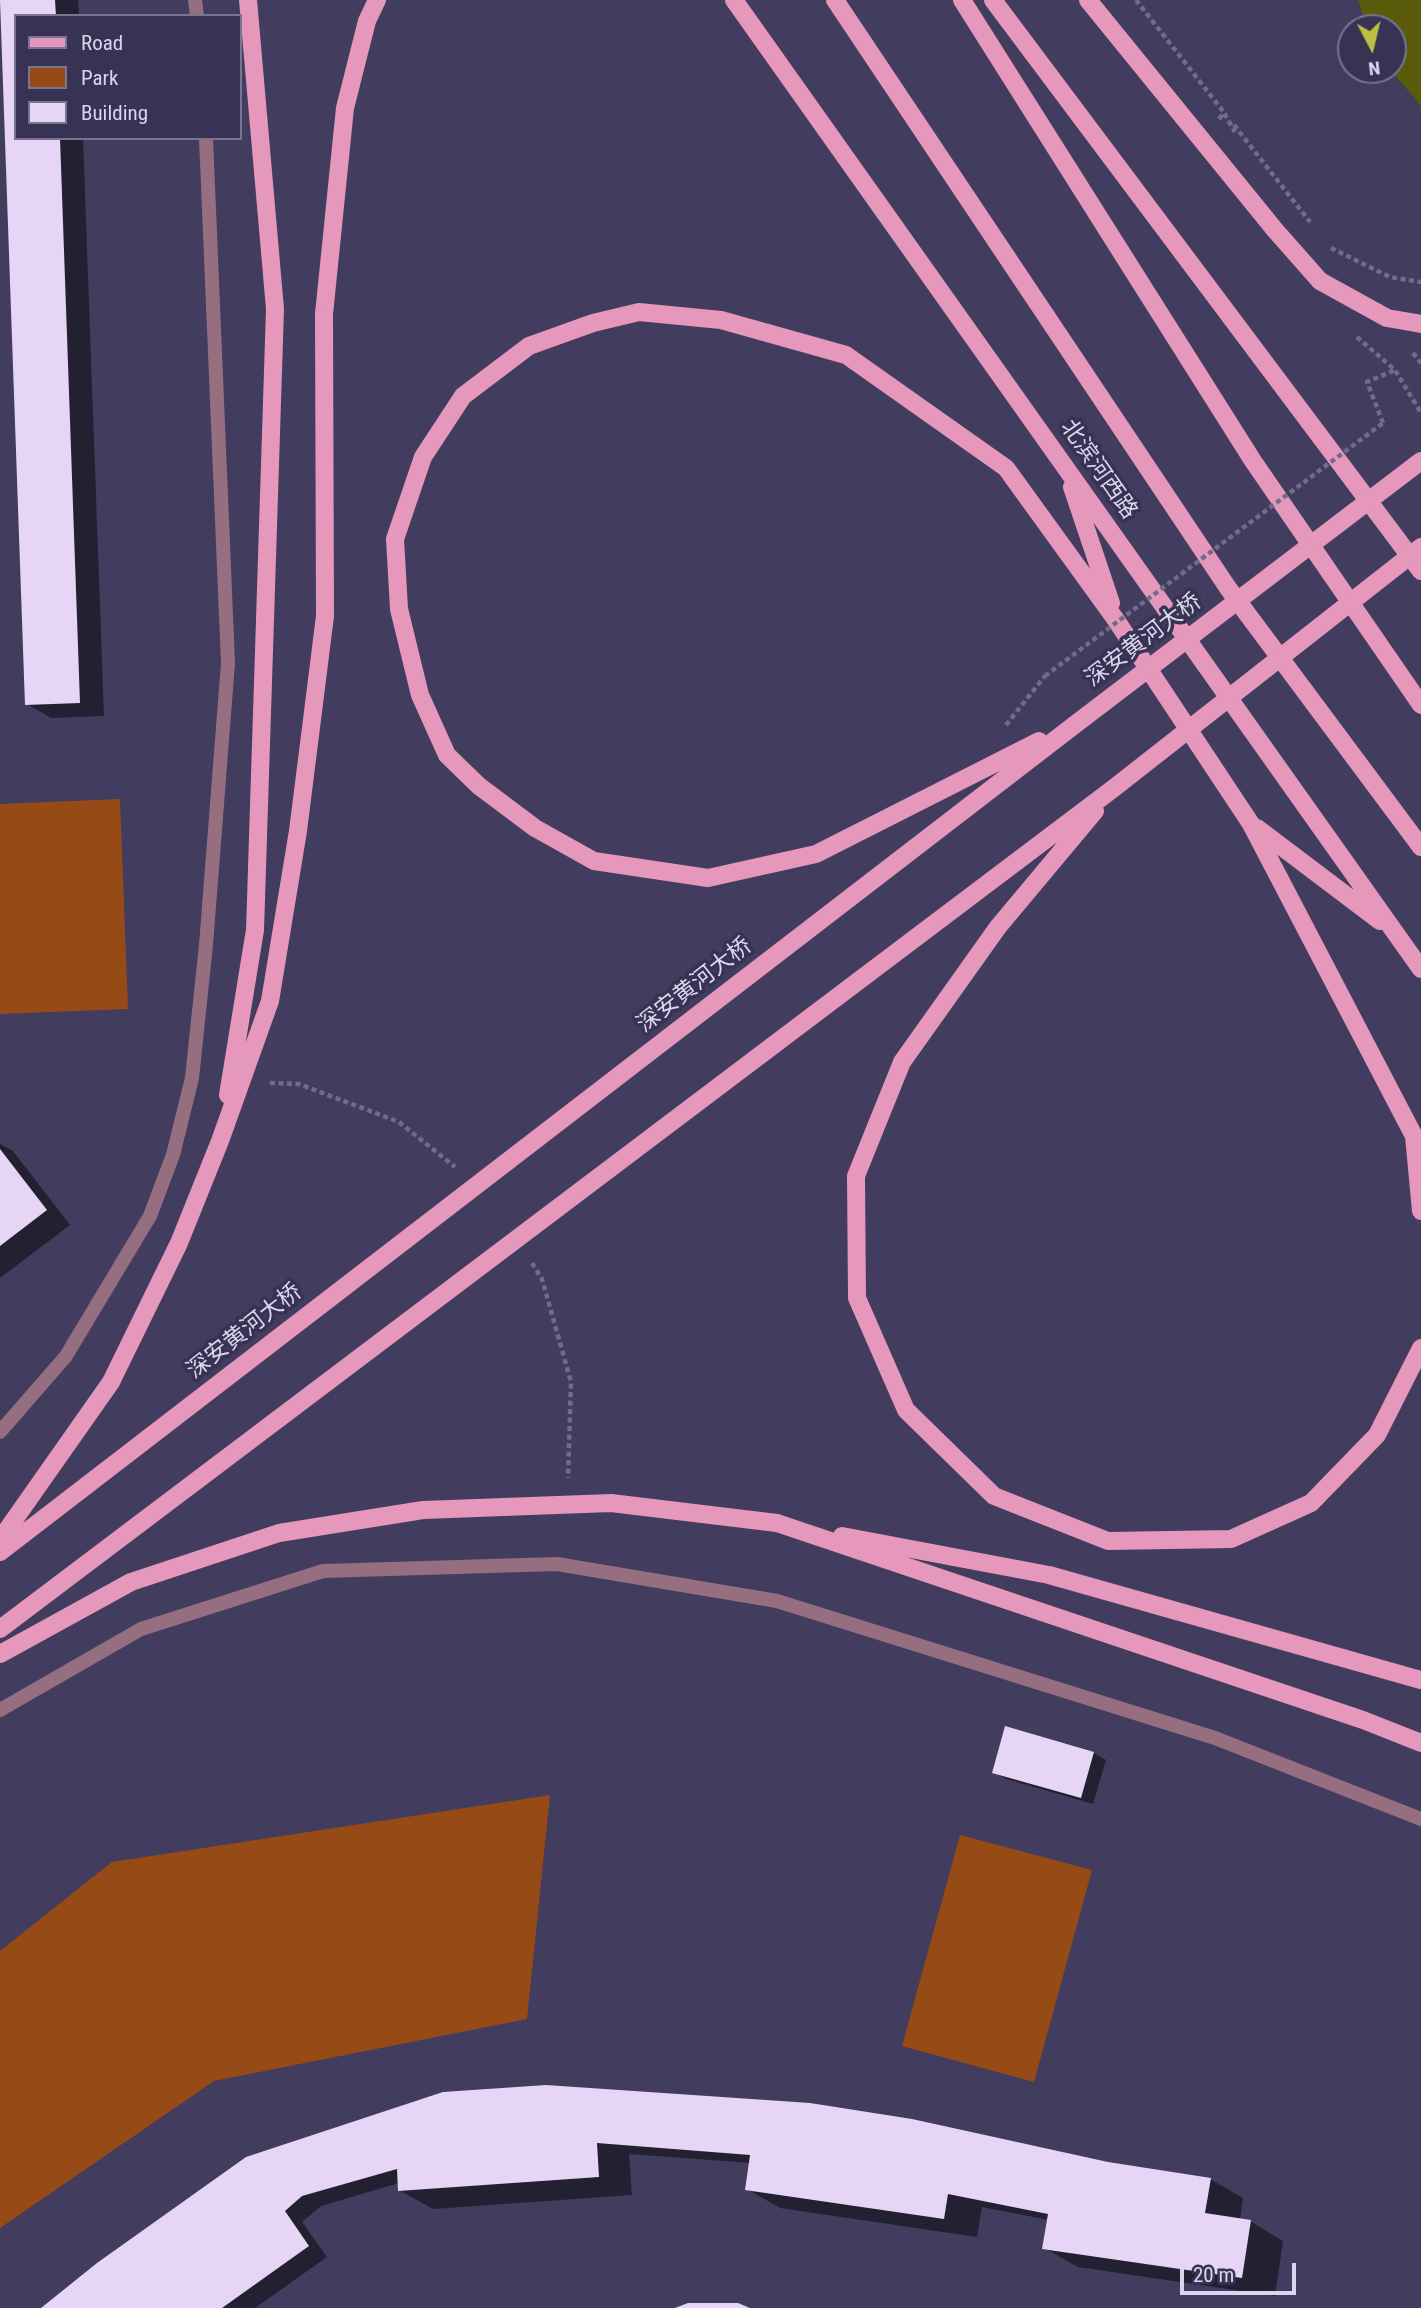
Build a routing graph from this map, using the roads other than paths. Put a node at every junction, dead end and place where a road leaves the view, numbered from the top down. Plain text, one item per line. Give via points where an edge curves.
1 (248, 0) edge
2 (377, 0) edge
3 (734, 0) edge
4 (835, 0) edge
5 (962, 0) edge
6 (993, 0) edge
7 (1087, 0) edge
8 (206, 140) edge
9 (1421, 324) edge
10 (1421, 461) edge
11 (1066, 468) junction
12 (1421, 547) edge
13 (1421, 571) edge
14 (1116, 620) junction
15 (1421, 705) edge
16 (1077, 723) junction
17 (1114, 788) junction
18 (1251, 824) junction
19 (1421, 847) edge
20 (1394, 932) junction
21 (1421, 970) edge
22 (220, 1141) junction
23 (1421, 1211) edge
24 (1421, 1348) edge
25 (0, 1432) edge
26 (777, 1523) junction
27 (0, 1540) edge
28 (0, 1552) edge
29 (0, 1629) edge
30 (0, 1654) edge
31 (1421, 1680) edge
32 (0, 1710) edge
33 (1421, 1743) edge
34 (1421, 1819) edge

1 - 22 main road, bridge via 275,309 256,930
2 - 22 main road, bridge via 367,21 345,108 324,314 325,617 298,831 270,1001
3 - 11 main road, 北滨河西路
4 - 19 main road, 北滨河西路 via 1228,588
5 - 15 main road via 1252,461
6 - 13 main road, bridge
7 - 9 main road, bridge via 1320,281 1387,318
8 - 25 lane via 228,663 192,1078 173,1155 150,1216 66,1356
10 - 16 main road, 深安黄河大桥, bridge
11 - 14 main road
11 - 20 main road, 北滨河西路
12 - 17 main road, bridge
14 - 16 main road, bridge via 1006,468 846,355 721,320 639,312 529,346 463,396 423,457 395,539 399,609 420,695 447,755 478,786 535,828 594,861 708,878 816,854
14 - 18 main road
16 - 28 main road, 深安黄河大桥, bridge
17 - 24 main road, bridge via 998,927 902,1062 856,1176 857,1298 906,1410 994,1496 1108,1541 1231,1539 1311,1503 1377,1435
17 - 29 main road, bridge
18 - 20 main road
18 - 23 main road via 1414,1136
20 - 21 main road, 北滨河西路
22 - 27 main road, bridge via 179,1242 111,1382
26 - 30 main road, bridge via 611,1503 423,1510 279,1533 131,1582
26 - 31 main road via 1049,1575
26 - 33 main road
32 - 34 lane via 141,1629 323,1571 557,1564 777,1601 1215,1738

